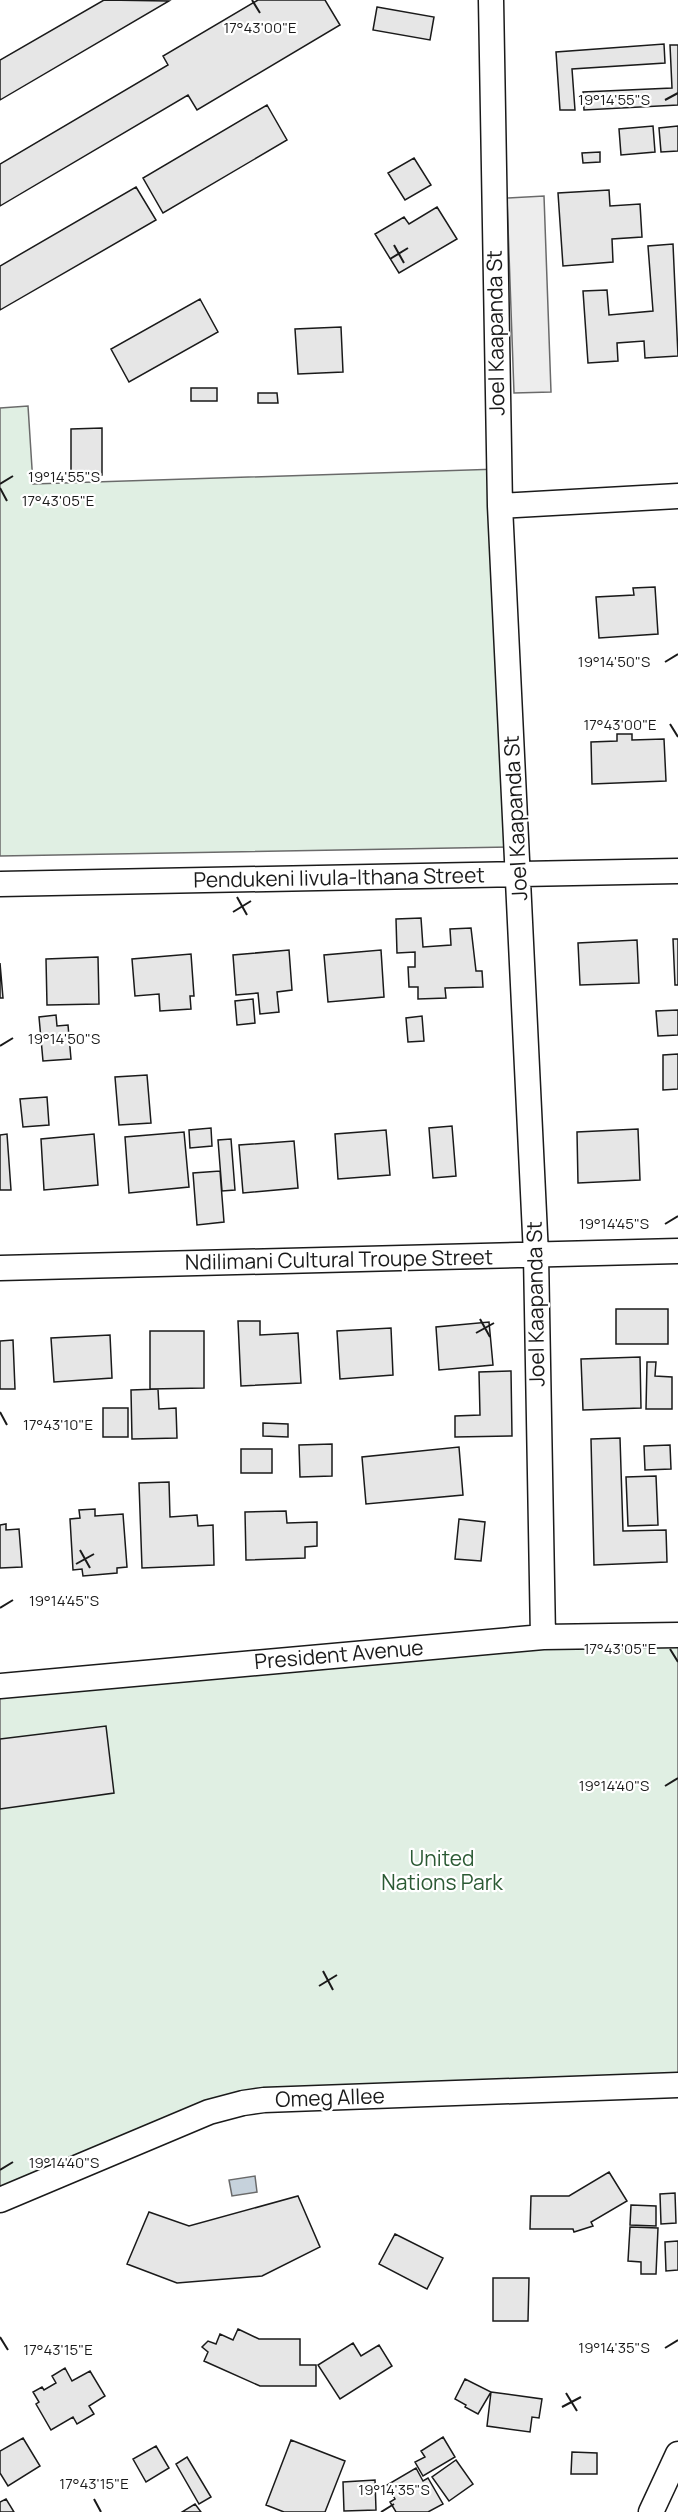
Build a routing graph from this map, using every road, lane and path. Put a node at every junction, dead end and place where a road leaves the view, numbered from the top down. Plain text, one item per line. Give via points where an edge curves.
1 (490, 0) edge
2 (678, 496) edge
3 (500, 506) junction
4 (678, 871) edge
5 (519, 876) junction
6 (0, 884) edge
7 (678, 1251) edge
8 (536, 1255) junction
9 (0, 1268) edge
10 (678, 1635) edge
11 (543, 1637) junction
12 (0, 1686) edge
13 (678, 2085) edge
14 (0, 2200) edge
15 (678, 2454) edge
16 (651, 2512) edge

1 - 3 street, Joel Kaapanda St
2 - 3 street
3 - 5 street, Joel Kaapanda St
4 - 5 street, Pendukeni Iivula-Ithana Street
5 - 6 street, Pendukeni Iivula-Ithana Street
5 - 8 street, Joel Kaapanda St
7 - 8 street, Ndilimani Cultural Troupe Street
8 - 9 street, Ndilimani Cultural Troupe Street
8 - 11 street, Joel Kaapanda St
10 - 11 street, President Avenue
11 - 12 street, President Avenue
13 - 14 street, Omeg Allee via 243,2103 209,2112
15 - 16 street

